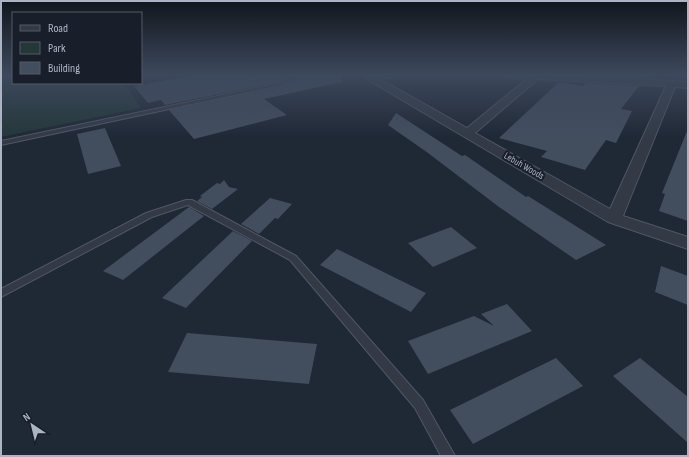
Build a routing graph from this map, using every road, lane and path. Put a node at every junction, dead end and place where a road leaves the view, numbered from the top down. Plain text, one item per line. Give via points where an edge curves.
1 (227, 95) edge
2 (403, 95) edge
3 (513, 95) edge
4 (667, 95) edge
5 (468, 133) junction
6 (1, 143) edge
7 (614, 218) junction
8 (688, 243) edge
9 (1, 293) edge
10 (448, 456) edge

1 - 6 lane
2 - 5 street, Lebuh Woods
3 - 5 street
4 - 7 street
5 - 7 street, Lebuh Woods
7 - 8 street, Lebuh Woods
9 - 10 lane via 149,215 189,202 293,258 419,404

